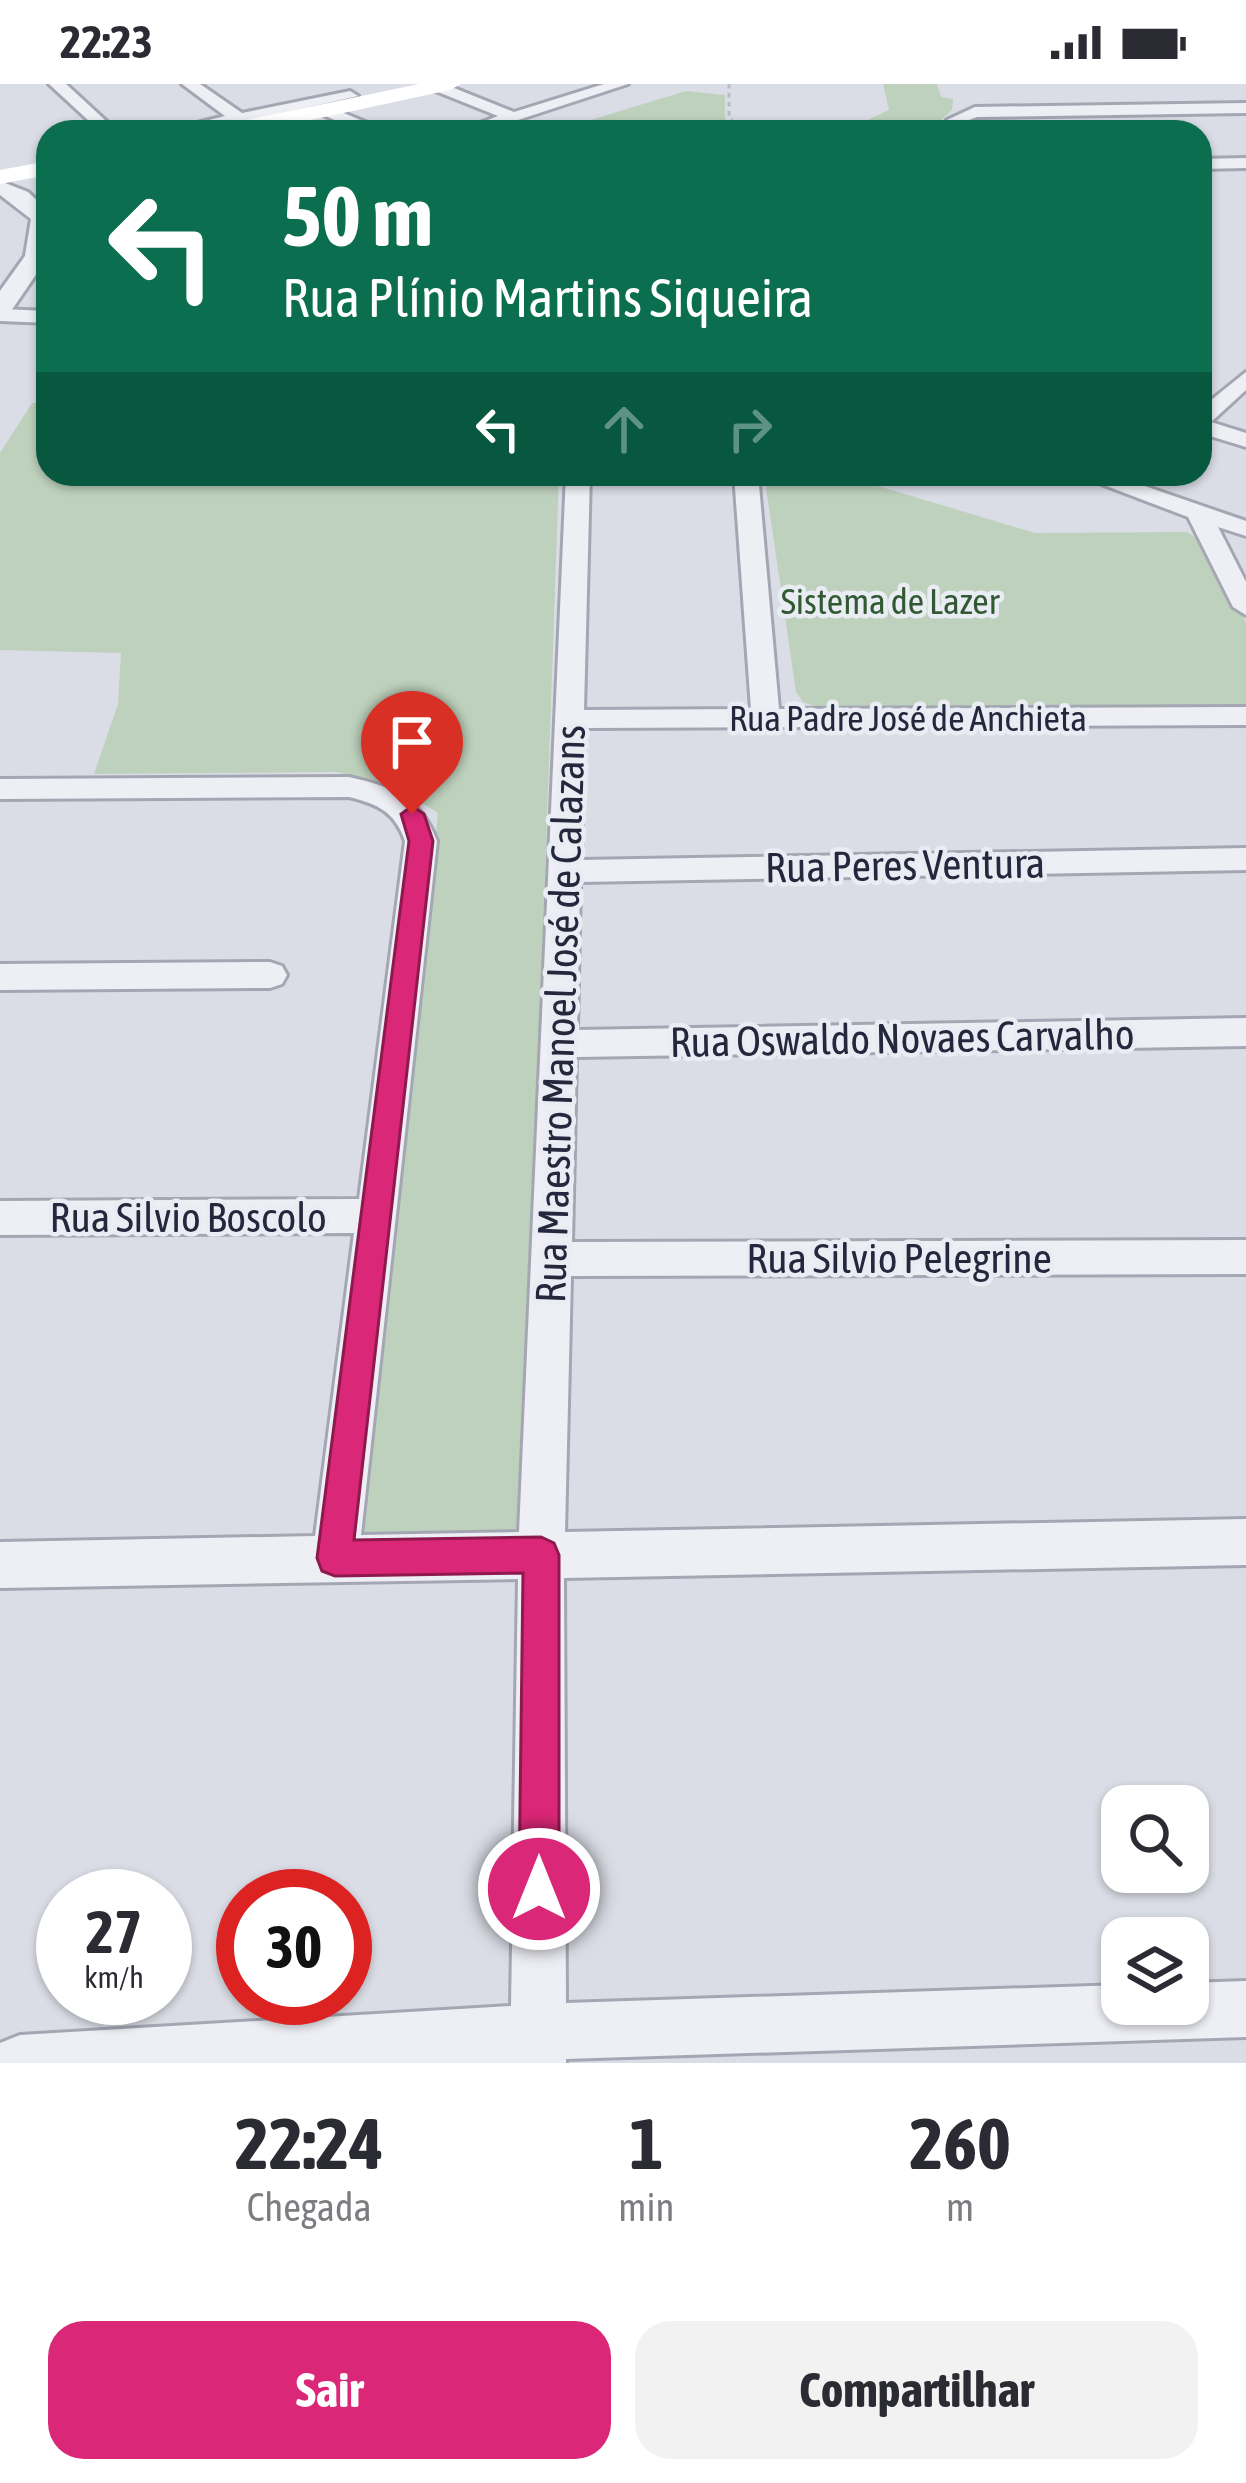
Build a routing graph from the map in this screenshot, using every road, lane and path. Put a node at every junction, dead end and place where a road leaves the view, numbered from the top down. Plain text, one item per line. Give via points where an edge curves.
1 (57, 84) edge
2 (190, 84) edge
3 (331, 84) edge
4 (729, 84) edge
5 (444, 85) edge
6 (608, 85) edge
7 (355, 99) junction
8 (1246, 108) edge
9 (328, 111) junction
10 (513, 117) junction
11 (97, 120) edge
12 (231, 120) edge
13 (260, 120) edge
14 (270, 120) edge
15 (349, 120) edge
16 (503, 120) edge
17 (732, 120) edge
18 (1018, 120) edge
19 (1212, 164) edge
20 (1246, 164) edge
21 (36, 170) edge
22 (0, 177) edge
23 (10, 192) edge
24 (36, 210) edge
25 (36, 258) edge
26 (0, 312) edge
27 (36, 316) edge
28 (1246, 378) edge
29 (1212, 411) edge
30 (1212, 427) edge
31 (1246, 440) edge
32 (578, 486) edge
33 (747, 486) edge
34 (1148, 486) edge
35 (1198, 513) junction
36 (1246, 529) edge
37 (1246, 608) edge
38 (1246, 716) edge
39 (570, 719) junction
40 (766, 719) junction
41 (0, 789) edge
42 (1246, 859) edge
43 (564, 871) junction
44 (270, 975) dead end
45 (0, 977) edge
46 (1246, 1032) edge
47 (559, 1044) junction
48 (376, 1216) junction
49 (0, 1218) edge
50 (1246, 1257) edge
51 (551, 1259) junction
52 (1246, 1543) edge
53 (541, 1555) junction
54 (335, 1558) junction
55 (0, 1564) edge
56 (1246, 2009) edge
57 (538, 2048) edge
58 (20, 2063) edge

1 - 11 street
2 - 12 street
3 - 7 street
4 - 17 path
5 - 7 main road
5 - 10 street
6 - 10 street
7 - 9 main road
7 - 13 street
8 - 18 street
9 - 14 main road
9 - 15 street
10 - 16 street
19 - 20 street
21 - 22 main road
23 - 24 street
25 - 26 street
26 - 27 street
28 - 29 street
30 - 31 street
32 - 39 street, Rua Maestro Manoel José de Calazans
33 - 40 street
34 - 35 street
35 - 36 street
35 - 37 street
38 - 40 street, Rua Padre José de Anchieta
39 - 40 street, Rua Padre José de Anchieta
39 - 43 street, Rua Maestro Manoel José de Calazans
41 - 48 street via 350,787 385,795 412,814 421,841
42 - 43 street, Rua Peres Ventura
43 - 47 street, Rua Maestro Manoel José de Calazans
44 - 45 street
46 - 47 street, Rua Oswaldo Novaes Carvalho
47 - 51 street, Rua Maestro Manoel José de Calazans
48 - 49 street, Rua Silvio Boscolo
48 - 54 street
50 - 51 street, Rua Silvio Pelegrine
51 - 53 street, Rua Maestro Manoel José de Calazans
52 - 53 street
53 - 54 street
53 - 57 street, Rua Maestro Manoel José de Calazans
54 - 55 street
56 - 57 street
57 - 58 street

